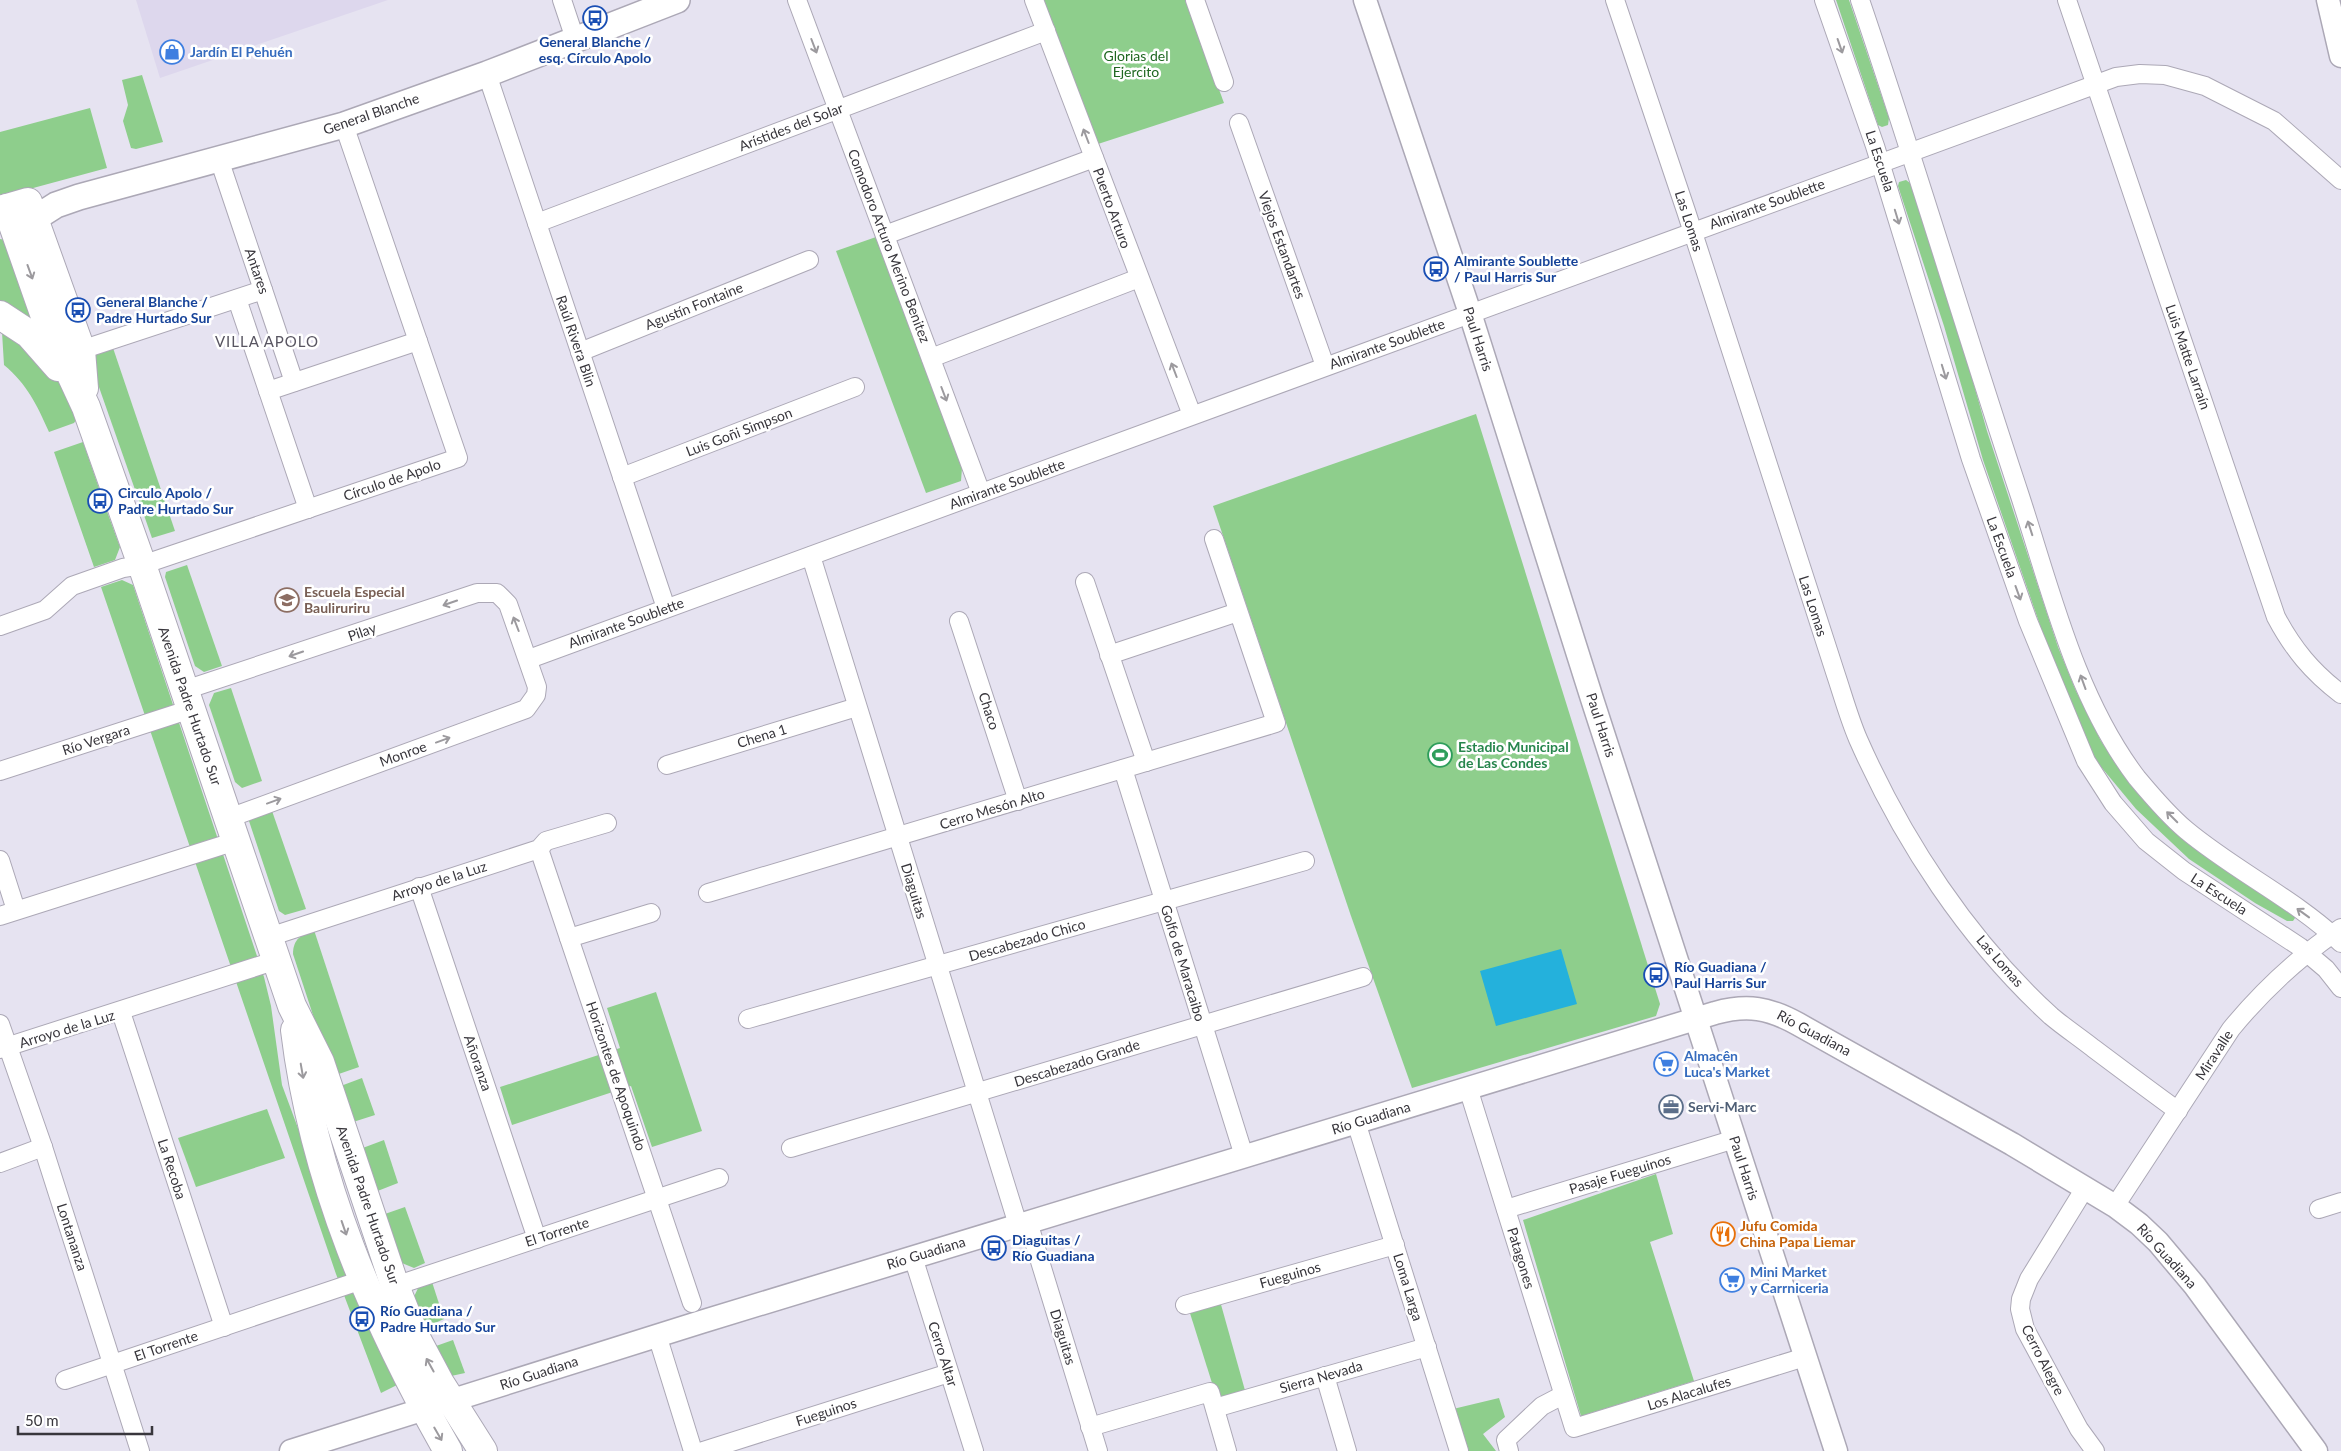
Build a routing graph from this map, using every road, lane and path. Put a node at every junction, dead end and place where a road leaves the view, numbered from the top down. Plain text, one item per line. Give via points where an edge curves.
1 (562, 0) edge
2 (677, 0) edge
3 (796, 0) edge
4 (1034, 0) edge
5 (1195, 0) edge
6 (1366, 0) edge
7 (1615, 0) edge
8 (1824, 0) edge
9 (1860, 0) edge
10 (2067, 0) edge
11 (2328, 0) edge
12 (1046, 32) junction
13 (575, 40) junction
14 (2341, 56) edge
15 (487, 74) junction
16 (1224, 82) dead end
17 (2096, 84) junction
18 (838, 110) junction
19 (1239, 123) dead end
20 (344, 125) junction
21 (1911, 151) junction
22 (1094, 158) junction
23 (219, 159) junction
24 (1881, 163) junction
25 (2341, 180) edge
26 (20, 214) edge
27 (537, 223) junction
28 (1693, 231) junction
29 (885, 235) junction
30 (808, 260) dead end
31 (1138, 278) junction
32 (263, 290) junction
33 (237, 299) junction
34 (1470, 314) junction
35 (0, 316) edge
36 (418, 341) junction
37 (81, 350) junction
38 (580, 352) junction
39 (931, 358) junction
40 (1325, 366) junction
41 (294, 382) junction
42 (855, 387) dead end
43 (268, 391) junction
44 (86, 407) junction
45 (1192, 416) junction
46 (622, 477) junction
47 (981, 493) junction
48 (308, 509) junction
49 (1214, 539) dead end
50 (810, 556) junction
51 (142, 565) junction
52 (1085, 582) dead end
53 (666, 608) junction
54 (1238, 612) junction
55 (960, 621) dead end
56 (0, 626) edge
57 (1109, 655) junction
58 (529, 659) junction
59 (2341, 694) edge
60 (188, 700) junction
61 (857, 707) junction
62 (1146, 762) junction
63 (667, 765) dead end
64 (1123, 769) junction
65 (0, 772) edge
66 (1018, 801) junction
67 (608, 823) dead end
68 (232, 830) junction
69 (898, 837) junction
70 (539, 849) junction
71 (0, 860) edge
72 (1306, 861) dead end
73 (419, 887) junction
74 (708, 894) dead end
75 (1164, 901) junction
76 (651, 912) dead end
77 (8, 913) edge
78 (2338, 935) edge
79 (569, 938) junction
80 (273, 949) junction
81 (2308, 953) junction
82 (938, 965) junction
83 (1363, 977) dead end
84 (2341, 988) edge
85 (292, 1006) junction
86 (121, 1012) junction
87 (748, 1019) dead end
88 (1696, 1019) junction
89 (0, 1024) edge
90 (1203, 1025) junction
91 (4, 1048) edge
92 (1468, 1088) junction
93 (977, 1092) junction
94 (2178, 1111) junction
95 (1356, 1122) junction
96 (1735, 1139) junction
97 (43, 1147) junction
98 (790, 1148) dead end
99 (1244, 1156) junction
100 (0, 1163) edge
101 (719, 1178) dead end
102 (2085, 1188) junction
103 (657, 1199) junction
104 (2341, 1202) edge
105 (2115, 1206) junction
106 (1506, 1209) junction
107 (2319, 1209) dead end
108 (1023, 1224) junction
109 (537, 1238) junction
110 (1395, 1245) junction
111 (912, 1257) junction
112 (362, 1280) junction
113 (395, 1286) junction
114 (692, 1303) dead end
115 (1185, 1305) dead end
116 (224, 1326) junction
117 (657, 1336) junction
118 (1427, 1347) junction
119 (1805, 1357) junction
120 (112, 1364) junction
121 (950, 1373) junction
122 (1325, 1376) junction
123 (65, 1380) dead end
124 (1563, 1395) junction
125 (451, 1400) junction
126 (1212, 1400) junction
127 (424, 1409) junction
128 (1090, 1427) junction
129 (1574, 1428) joint
130 (1092, 1449) edge
131 (140, 1451) edge
132 (291, 1451) edge
133 (448, 1451) edge
134 (483, 1451) edge
135 (693, 1451) edge
136 (703, 1451) edge
137 (974, 1451) edge
138 (1227, 1451) edge
139 (1346, 1451) edge
140 (1459, 1451) edge
141 (1509, 1451) edge
142 (1836, 1451) edge
143 (2095, 1451) edge
144 (2316, 1451) edge

1 - 13 street
2 - 13 main road, General Blanche
3 -> 18 street, Comodoro Arturo Merino Benitez
4 - 12 street, Puerto Arturo
5 - 16 street
6 - 34 street, Paul Harris
7 - 28 street, Las Lomas
8 -> 24 street, La Escuela
9 - 21 street
10 - 17 street, Luis Matte Larraín
11 - 14 street
12 - 18 street, Arístides del Solar
22 -> 12 street, Puerto Arturo
13 - 15 main road, General Blanche
15 - 20 main road, General Blanche
15 - 27 street, Raúl Rivera Blin
17 - 21 street, Almirante Soublette
17 - 25 street, Almirante Soublette via 2140,74 2165,75 2205,86 2274,121
17 - 59 street, Luis Matte Larraín via 2276,617 2298,654
18 - 27 street, Arístides del Solar
18 - 29 street, Comodoro Arturo Merino Benitez
19 - 40 street, Viejos Estandartes
20 - 23 main road, General Blanche
20 - 36 street, Círculo de Apolo
21 - 24 street, Almirante Soublette
78 -> 21 street via 2186,830 2121,756 2096,713 2051,591
22 - 29 street
22 - 31 street, Puerto Arturo
23 - 26 main road, General Blanche
23 - 32 street, Antares
24 - 28 street, Almirante Soublette
24 -> 81 street, La Escuela via 1970,459 2028,621 2086,761 2113,803 2140,835 2165,857
26 - 37 main road, Avenida Padre Hurtado Sur
26 -> 44 main road, Avenida Padre Hurtado Sur via 48,325
27 - 38 street, Raúl Rivera Blin
28 - 34 street, Almirante Soublette
28 - 94 street, Las Lomas via 1858,737 1900,823 1944,892 2023,988 2052,1017
29 - 39 street, Comodoro Arturo Merino Benitez
30 - 38 street, Agustín Fontaine
31 - 39 street
45 -> 31 street, Puerto Arturo
32 - 33 street
32 - 41 street, Antares
33 - 37 street
33 - 43 street, Antares
34 - 40 street, Almirante Soublette
34 - 88 street, Paul Harris
35 - 44 main road via 29,334 48,353
36 - 41 street
36 - 48 street, Círculo de Apolo via 458,458
37 - 44 main road, Avenida Padre Hurtado Sur
38 - 46 street, Raúl Rivera Blin
39 -> 47 street, Comodoro Arturo Merino Benitez
40 - 45 street, Almirante Soublette
41 - 43 street
42 - 46 street, Luis Goñi Simpson
43 - 48 street, Antares
44 - 51 main road, Avenida Padre Hurtado Sur
45 - 47 street, Almirante Soublette
46 - 53 street, Raúl Rivera Blin
47 - 50 street, Almirante Soublette
48 - 51 street, Círculo de Apolo
49 - 54 street
50 - 53 street, Almirante Soublette
50 - 61 street, Diaguitas
51 - 56 street, Círculo de Apolo via 123,568 72,586 45,610
51 - 60 main road, Avenida Padre Hurtado Sur
52 - 57 street
53 - 58 street, Almirante Soublette
54 - 57 street
54 - 62 street, Cerro Mesón Alto via 1276,723
55 - 66 street, Chaco
57 - 62 street
58 -> 60 street, Pilay via 508,604 497,593 478,593
68 -> 58 street, Monroe via 526,709 536,695 537,687
60 - 65 street, Río Vergara
60 - 68 main road, Avenida Padre Hurtado Sur
61 - 63 street, Chena 1
61 - 69 street, Diaguitas
62 - 64 street, Cerro Mesón Alto
64 - 66 street, Cerro Mesón Alto
64 - 75 street, Golfo de Maracaibo
66 - 69 street, Cerro Mesón Alto
67 - 70 street, Arroyo de la Luz via 546,841
68 - 77 street, Monroe
68 - 80 main road, Avenida Padre Hurtado Sur
69 - 74 street, Cerro Mesón Alto
69 - 82 street, Diaguitas
70 - 73 street, Arroyo de la Luz
70 - 79 street, Horizontes de Apoquindo
71 - 77 street
72 - 75 street, Descabezado Chico
73 - 80 street, Arroyo de la Luz
73 - 109 street, Añoranza
75 - 82 street, Descabezado Chico
75 - 90 street, Golfo de Maracaibo
76 - 79 street
78 - 81 street, Miravalle
79 - 103 street, Horizontes de Apoquindo
80 - 85 main road, Avenida Padre Hurtado Sur
80 - 86 street, Arroyo de la Luz
81 - 84 street, La Escuela
81 - 94 street, Miravalle via 2252,1004 2231,1029
82 - 87 street, Descabezado Chico
82 - 93 street, Diaguitas
83 - 90 street, Descabezado Grande
85 -> 112 main road, Avenida Padre Hurtado Sur via 314,1130
85 - 113 main road, Avenida Padre Hurtado Sur via 320,1062
86 - 91 street, Arroyo de la Luz
86 - 116 street, La Recoba
88 - 92 street, Río Guadiana
88 - 96 street, Paul Harris
88 - 102 street, Río Guadiana via 1746,1007 1783,1015
89 - 91 street, Lontananza
90 - 93 street, Descabezado Grande
90 - 99 street, Golfo de Maracaibo
91 - 97 street, Lontananza
92 - 95 street, Río Guadiana
92 - 106 street, Patagones
93 - 98 street, Descabezado Grande
93 - 108 street, Diaguitas
94 - 105 street, Miravalle
95 - 99 street, Río Guadiana
95 - 110 street, Loma Larga
96 - 106 street, Pasaje Fueguinos
96 - 119 street, Paul Harris
97 - 100 street
97 - 120 street, Lontananza
99 - 108 street, Río Guadiana
101 - 103 street, El Torrente
102 - 105 street, Río Guadiana
102 - 143 street, Cerro Alegre via 2024,1288 2020,1309 2025,1329 2079,1429
103 - 109 street, El Torrente
103 - 114 street, Horizontes de Apoquindo
104 - 107 street
105 - 144 street, Río Guadiana via 2158,1242 2177,1264
106 - 124 street, Patagones
108 - 111 street, Río Guadiana
108 - 128 street, Diaguitas
109 - 113 street, El Torrente
110 - 115 street, Fueguinos
110 - 118 street, Loma Larga
111 - 117 street, Río Guadiana
111 - 121 street, Cerro Altar
112 - 116 street, El Torrente
112 - 127 main road, Avenida Padre Hurtado Sur
125 -> 113 main road, Avenida Padre Hurtado Sur via 422,1351
116 - 120 street, El Torrente
117 - 125 street, Río Guadiana
117 - 135 street
118 - 122 street, Sierra Nevada
118 - 140 street, Loma Larga
119 - 129 street, Los Alacalufes
119 - 142 street, Paul Harris
120 - 123 street, El Torrente
120 - 131 street, Lontananza
121 - 136 street, Fueguinos
121 - 137 street, Cerro Altar
122 - 126 street, Sierra Nevada
122 - 139 street
124 - 129 street, Patagones
124 - 141 street via 1542,1406 1506,1440
125 - 127 street, Río Guadiana
125 - 134 main road, Avenida Padre Hurtado Sur
126 - 128 street, Sierra Nevada
126 - 138 street
127 - 132 street, Río Guadiana
127 -> 133 main road, Avenida Padre Hurtado Sur
128 - 130 street, Diaguitas

